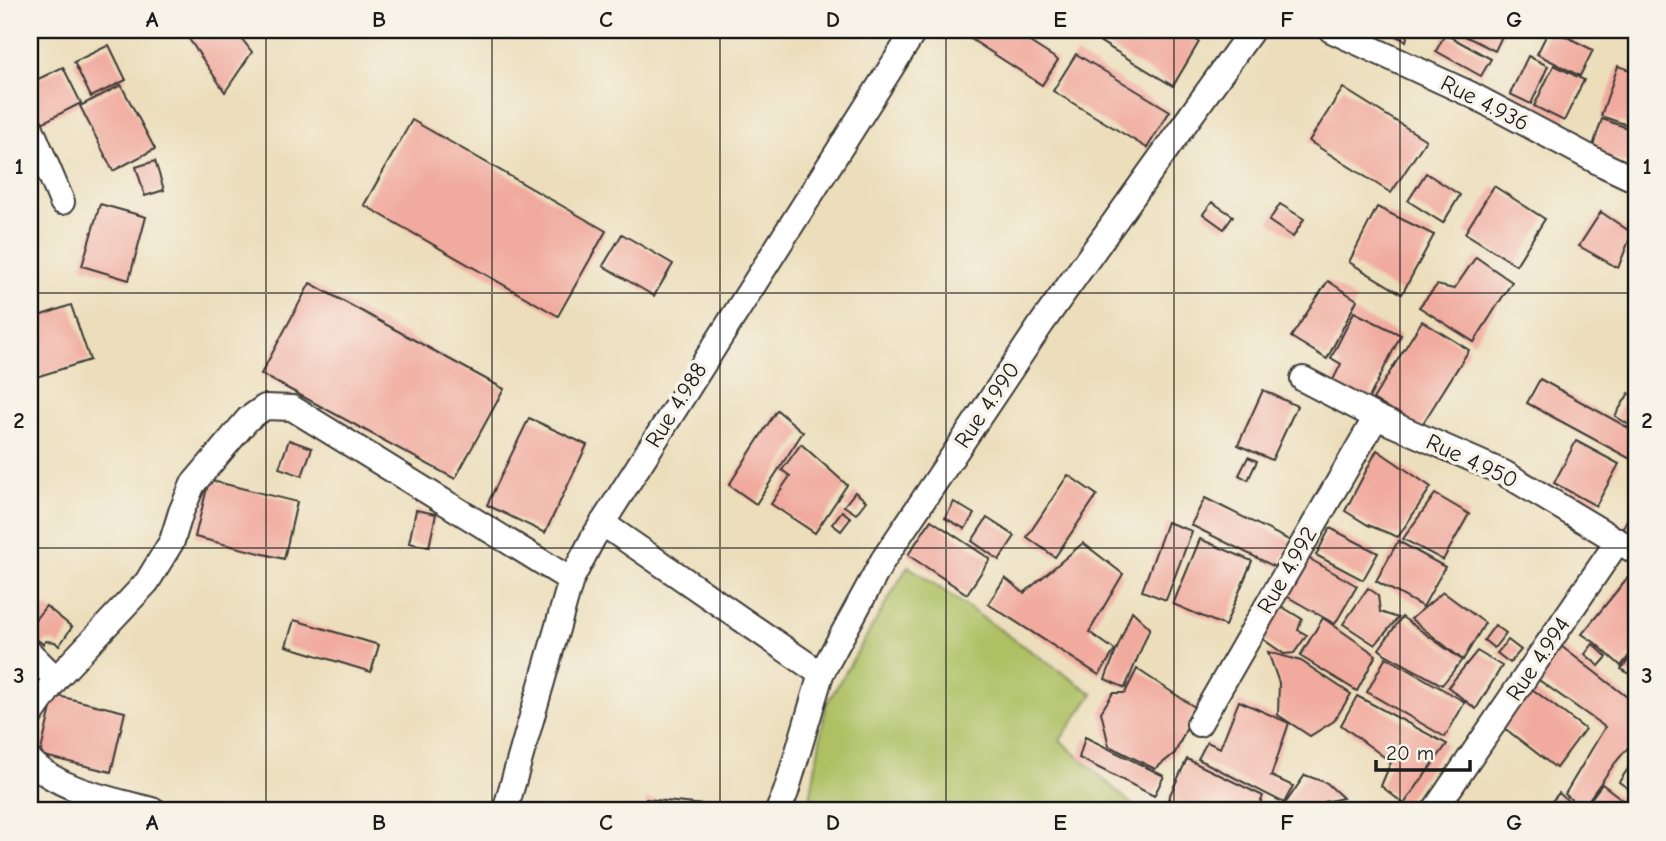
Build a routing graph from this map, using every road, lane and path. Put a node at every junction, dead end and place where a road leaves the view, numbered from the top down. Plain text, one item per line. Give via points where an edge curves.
1 (915, 30) edge
2 (1252, 30) edge
3 (1331, 30) edge
4 (30, 126) edge
5 (1636, 180) edge
6 (62, 202) dead end
7 (1303, 379) dead end
8 (1376, 417) junction
9 (602, 523) junction
10 (1627, 546) edge
11 (571, 580) junction
12 (30, 653) edge
13 (821, 674) junction
14 (56, 679) junction
15 (30, 716) edge
16 (1199, 724) dead end
17 (30, 760) edge
18 (155, 811) edge
19 (505, 811) edge
20 (778, 811) edge
21 (1434, 811) edge

1 - 9 street, Rue 4.988
2 - 13 street, Rue 4.990 via 1042,323 883,560
3 - 5 street, Rue 4.936 via 1472,95
4 - 6 street
7 - 8 street, Rue 4.950
8 - 10 street, Rue 4.950 via 1504,473
8 - 16 street, Rue 4.992
9 - 11 street, Rue 4.988
9 - 13 street
10 - 21 street, Rue 4.994
11 - 14 street via 292,408 265,407 248,419 193,484 172,541 146,582
11 - 19 street, Rue 4.988
12 - 14 street
13 - 20 street, Rue 4.990
14 - 15 street
17 - 18 street via 53,780 70,787

